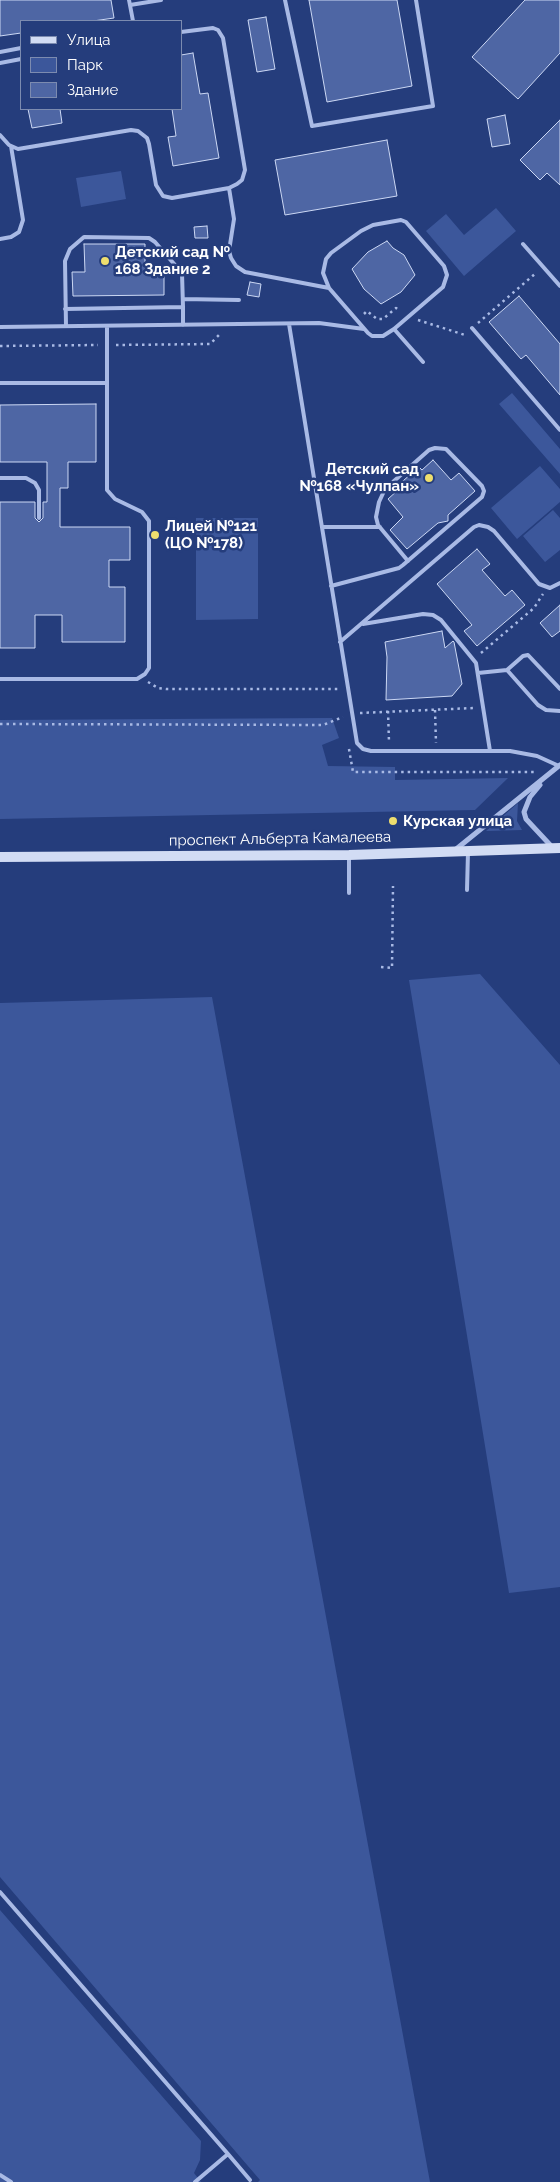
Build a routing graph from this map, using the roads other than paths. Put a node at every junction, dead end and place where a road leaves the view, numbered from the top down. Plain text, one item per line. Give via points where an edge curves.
1 (129, 0) edge
2 (161, 0) edge
3 (285, 0) edge
4 (416, 0) edge
5 (130, 5) junction
6 (133, 20) edge
7 (182, 32) edge
8 (20, 48) edge
9 (0, 52) edge
10 (20, 59) edge
11 (0, 63) edge
12 (0, 135) edge
13 (11, 146) junction
14 (229, 188) junction
15 (0, 239) edge
16 (523, 244) dead end
17 (560, 286) edge
18 (329, 288) junction
19 (183, 299) junction
20 (239, 300) dead end
21 (183, 307) junction
22 (65, 308) junction
23 (289, 324) junction
24 (183, 325) junction
25 (66, 326) junction
26 (107, 326) junction
27 (0, 327) edge
28 (472, 328) road end
29 (364, 329) junction
30 (394, 329) junction
31 (423, 362) dead end
32 (107, 382) junction
33 (0, 383) edge
34 (560, 430) edge
35 (0, 478) edge
36 (39, 518) dead end
37 (322, 527) junction
38 (380, 528) junction
39 (408, 561) junction
40 (560, 583) edge
41 (331, 586) junction
42 (361, 625) junction
43 (340, 642) junction
44 (507, 670) junction
45 (478, 673) junction
46 (0, 679) edge
47 (560, 689) edge
48 (560, 711) edge
49 (490, 751) junction
50 (560, 765) edge
51 (550, 774) junction
52 (556, 848) edge
53 (455, 850) junction
54 (468, 850) junction
55 (349, 854) junction
56 (0, 857) edge
57 (466, 890) dead end
58 (349, 893) dead end
59 (0, 1892) edge
60 (228, 2154) junction
61 (0, 2175) edge
62 (250, 2180) dead end
63 (11, 2182) edge
64 (195, 2182) edge

1 - 5 lane
2 - 5 lane
3 - 4 lane via 312,126 433,106
5 - 6 lane
7 - 14 lane via 213,28 221,33 244,170 242,180
8 - 9 lane
10 - 11 lane
12 - 13 lane
13 - 14 lane via 18,149 138,131 147,138 156,185 162,196 172,198
13 - 15 lane via 23,220 19,232
14 - 18 lane via 234,219 230,258 236,266 245,272
16 - 17 lane
18 - 29 lane
18 - 30 lane via 323,273 331,253 365,228 403,220 444,266 447,275 442,287
19 - 20 lane
19 - 21 lane
19 - 22 lane via 180,270 152,239 144,236 84,237 70,249 65,261
21 - 22 lane
21 - 24 lane
22 - 25 lane
23 - 24 lane
23 - 29 lane via 334,324
23 - 37 lane
24 - 26 lane
25 - 26 lane
25 - 27 lane
26 - 32 lane
28 - 34 lane
29 - 30 lane via 378,337
30 - 31 lane
32 - 33 lane
32 - 46 lane via 107,490 115,499 142,512 149,521 149,668 137,679
35 - 36 lane via 26,478 35,482 39,490
37 - 38 lane
37 - 41 lane
38 - 39 lane
38 - 39 lane via 377,511 385,489 429,450 446,450 482,486 482,497
39 - 41 lane via 395,570
40 - 42 lane via 546,587 539,584 494,531 479,525
41 - 43 lane
42 - 43 lane
42 - 45 lane via 433,615 474,659
43 - 49 lane via 359,746 366,751
44 - 45 lane
44 - 47 lane via 523,656 530,656
44 - 48 lane via 538,705 546,710
45 - 49 lane
49 - 50 lane via 528,754
50 - 51 street
51 - 52 street via 530,797 524,812 526,819
51 - 53 street
52 - 54 main road, проспект Альберта Камалеева
53 - 54 main road, проспект Альберта Камалеева
53 - 55 main road, проспект Альберта Камалеева
54 - 57 lane
55 - 56 main road, проспект Альберта Камалеева
55 - 58 lane
59 - 60 lane
60 - 62 lane
60 - 64 lane
61 - 63 lane

